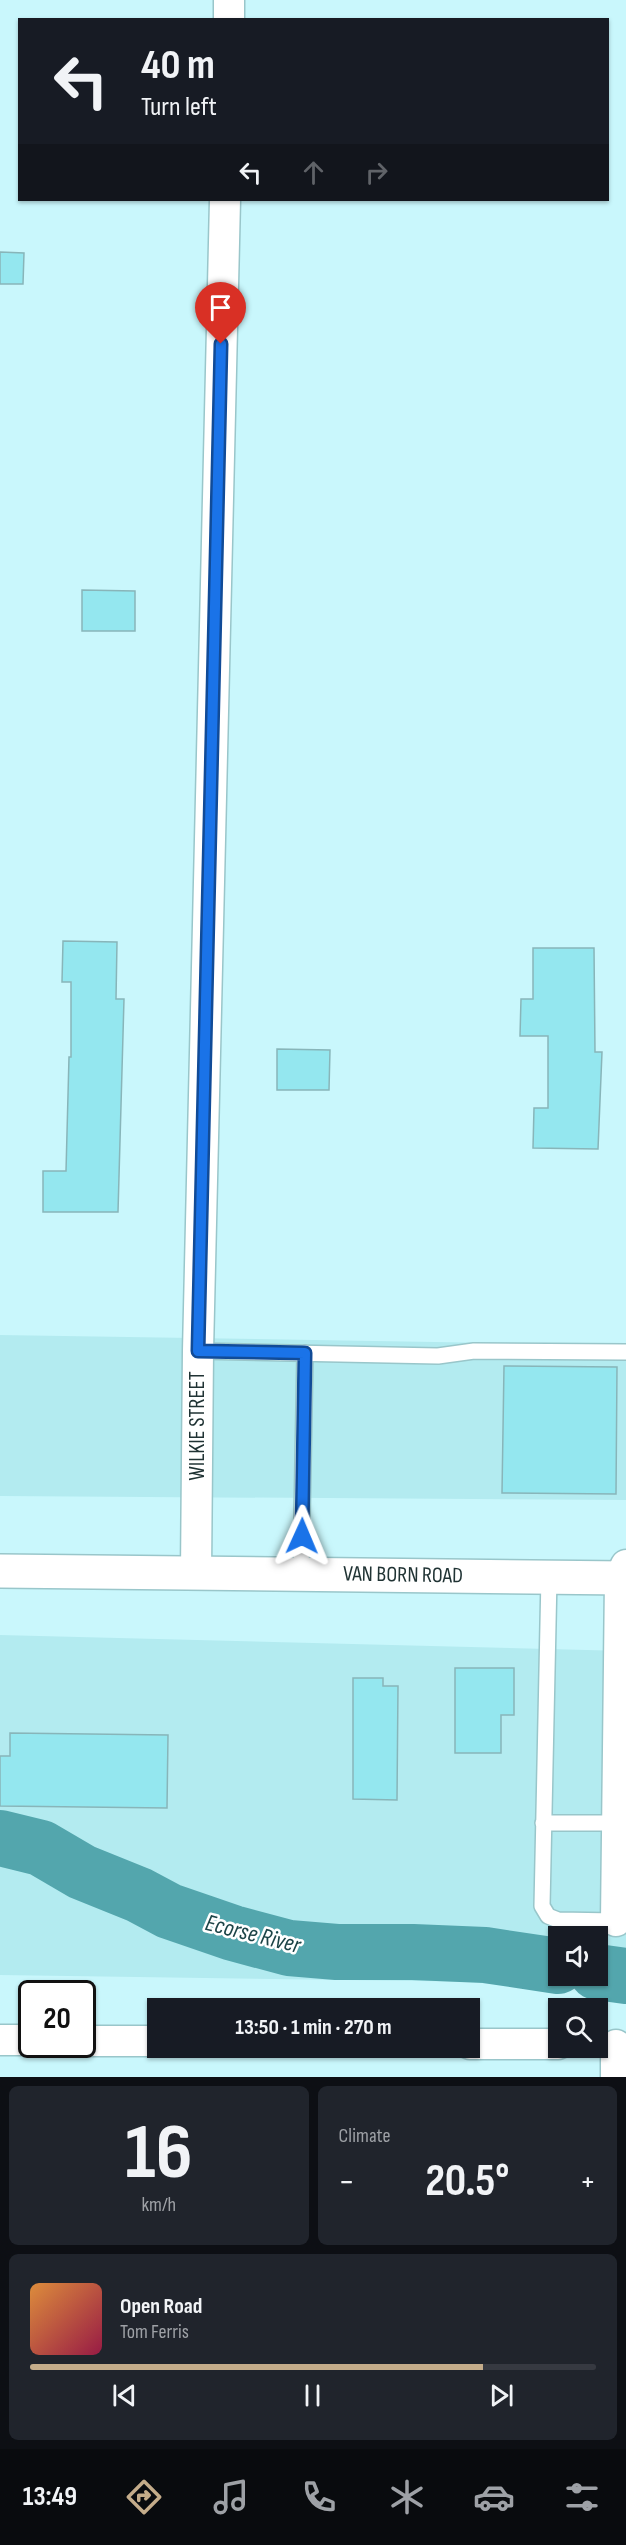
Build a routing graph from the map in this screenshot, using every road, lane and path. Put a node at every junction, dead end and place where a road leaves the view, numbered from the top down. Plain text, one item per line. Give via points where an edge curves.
1 (229, 0) edge
2 (229, 18) edge
3 (225, 201) edge
4 (198, 1351) junction
5 (626, 1352) edge
6 (305, 1353) junction
7 (0, 1571) edge
8 (196, 1572) junction
9 (301, 1573) junction
10 (624, 1573) edge
11 (549, 1577) junction
12 (543, 1823) junction
13 (621, 1823) edge
14 (619, 1909) edge
15 (0, 2040) edge
16 (18, 2040) edge
17 (96, 2041) edge
18 (147, 2041) edge
19 (480, 2044) edge
20 (548, 2044) edge
21 (613, 2045) edge
22 (616, 2077) edge

1 - 2 street
3 - 4 street, WILKIE STREET
4 - 6 lane
4 - 8 street, WILKIE STREET
5 - 6 lane via 474,1351 438,1356
6 - 9 lane
7 - 8 main road, VAN BORN ROAD
8 - 9 main road, VAN BORN ROAD
9 - 11 main road, VAN BORN ROAD
10 - 11 main road, VAN BORN ROAD
10 - 13 street
11 - 12 lane
12 - 13 lane
12 - 14 lane via 542,1906 548,1917 558,1920
13 - 14 street
15 - 16 street
17 - 18 street
19 - 20 street
21 - 22 street

